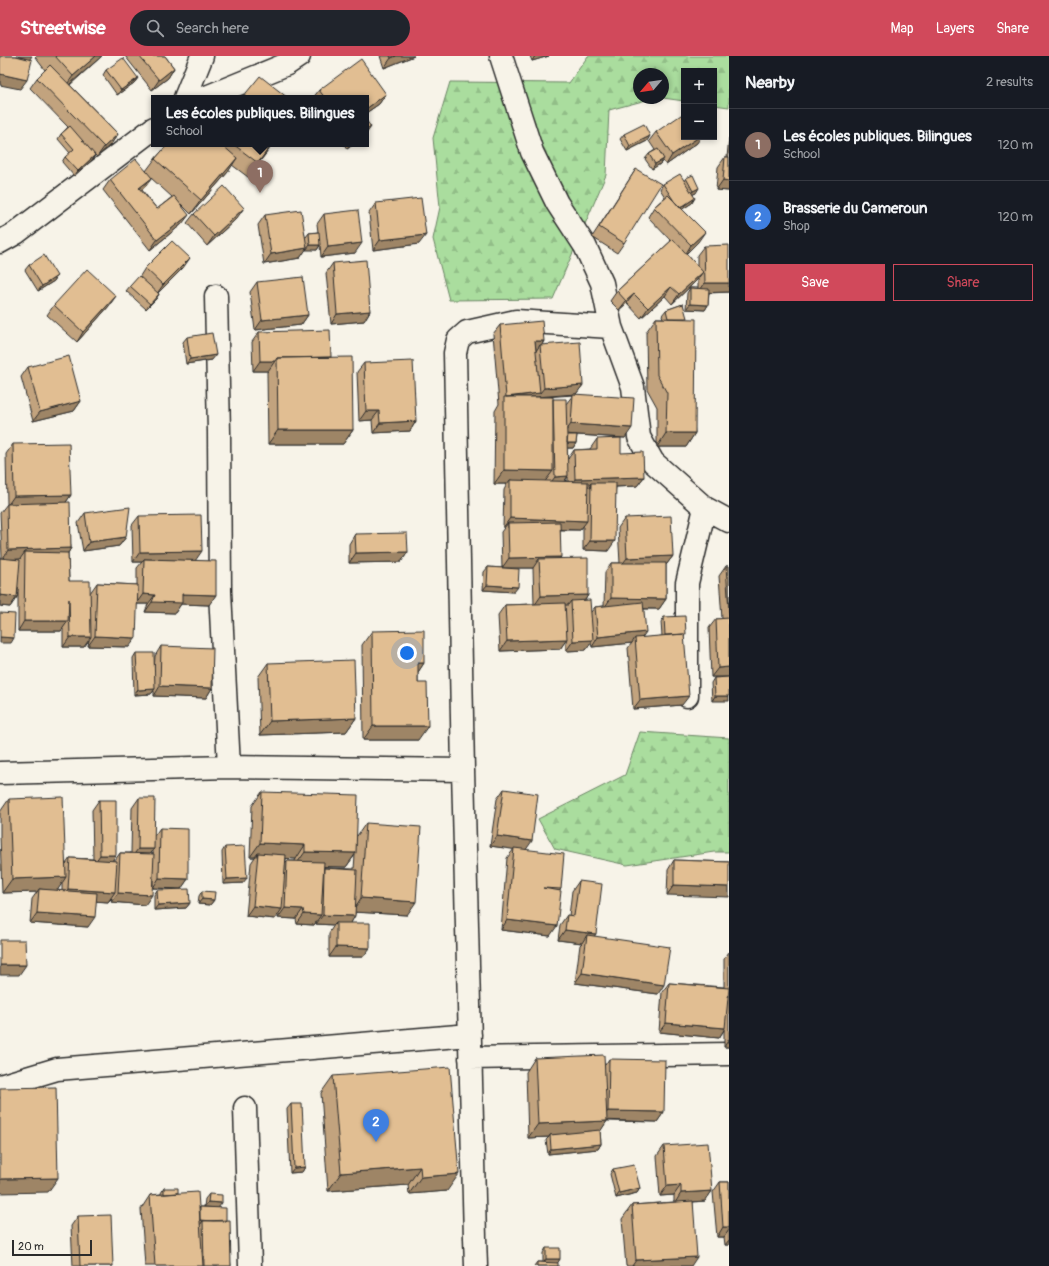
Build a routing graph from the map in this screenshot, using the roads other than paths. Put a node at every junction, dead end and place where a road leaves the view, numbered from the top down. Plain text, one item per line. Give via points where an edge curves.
1 (202, 56) edge
2 (299, 56) edge
3 (501, 56) edge
4 (186, 95) edge
5 (211, 95) edge
6 (151, 130) edge
7 (0, 242) edge
8 (216, 296) dead end
9 (611, 327) junction
10 (705, 508) junction
11 (729, 521) edge
12 (687, 696) edge
13 (229, 767) junction
14 (463, 770) junction
15 (0, 773) edge
16 (470, 1035) junction
17 (729, 1054) edge
18 (470, 1058) junction
19 (0, 1086) edge
20 (245, 1108) dead end
21 (250, 1266) edge
22 (476, 1266) edge

1 - 4 street
2 - 5 street via 287,64
3 - 9 street via 532,152 557,202 586,246 602,283
6 - 7 street via 16,233
8 - 13 street via 220,592
9 - 10 street via 634,387 639,437 653,462
9 - 14 street via 516,321 467,332 458,340 455,353
10 - 11 street
10 - 12 street via 687,584
13 - 14 street
13 - 15 street
14 - 16 street
16 - 18 street
16 - 19 street via 57,1069
17 - 18 street
18 - 22 street
20 - 21 street

